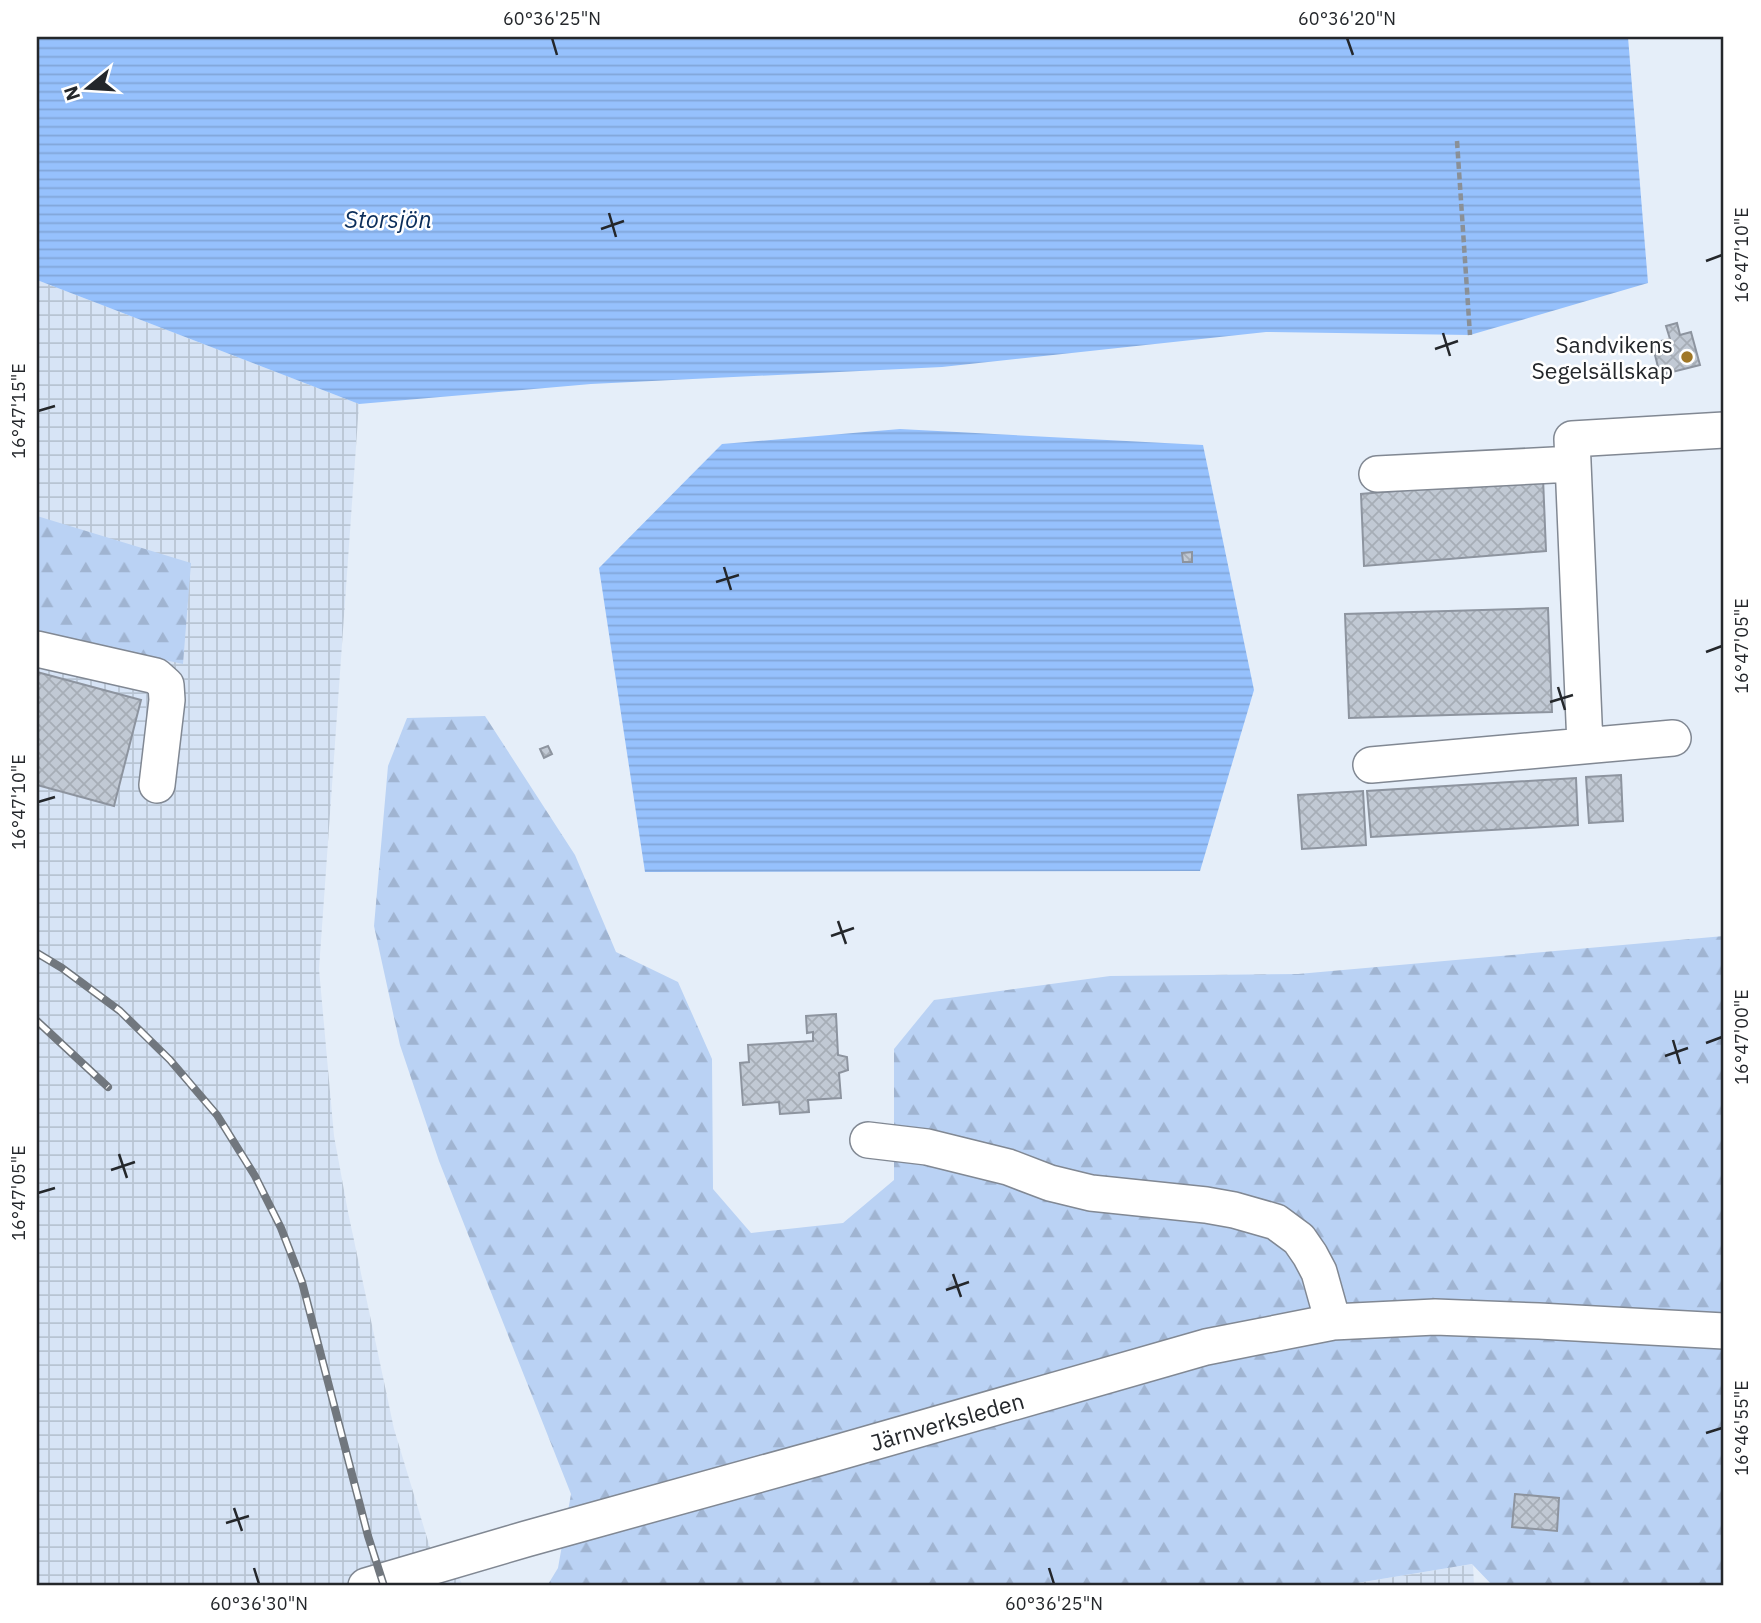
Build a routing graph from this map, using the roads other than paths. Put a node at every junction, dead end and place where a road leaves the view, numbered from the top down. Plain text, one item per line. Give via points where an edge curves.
1 (1724, 430) edge
2 (1573, 464) junction
3 (1377, 474) dead end
4 (37, 649) edge
5 (1673, 738) dead end
6 (1585, 745) junction
7 (1371, 765) dead end
8 (157, 785) dead end
9 (868, 1140) dead end
10 (1333, 1322) junction
11 (1724, 1331) edge
12 (454, 1573) edge
13 (366, 1586) edge

1 - 2 street via 1572,439
2 - 3 street
2 - 6 street
4 - 8 street via 156,676 166,685
5 - 6 street
6 - 7 street
9 - 10 street via 940,1151 1091,1193 1206,1205 1276,1222 1299,1239 1320,1272
10 - 11 street, Järnverksleden via 1435,1317
10 - 12 street, Järnverksleden via 1206,1347 829,1455
12 - 13 street, Järnverksleden

